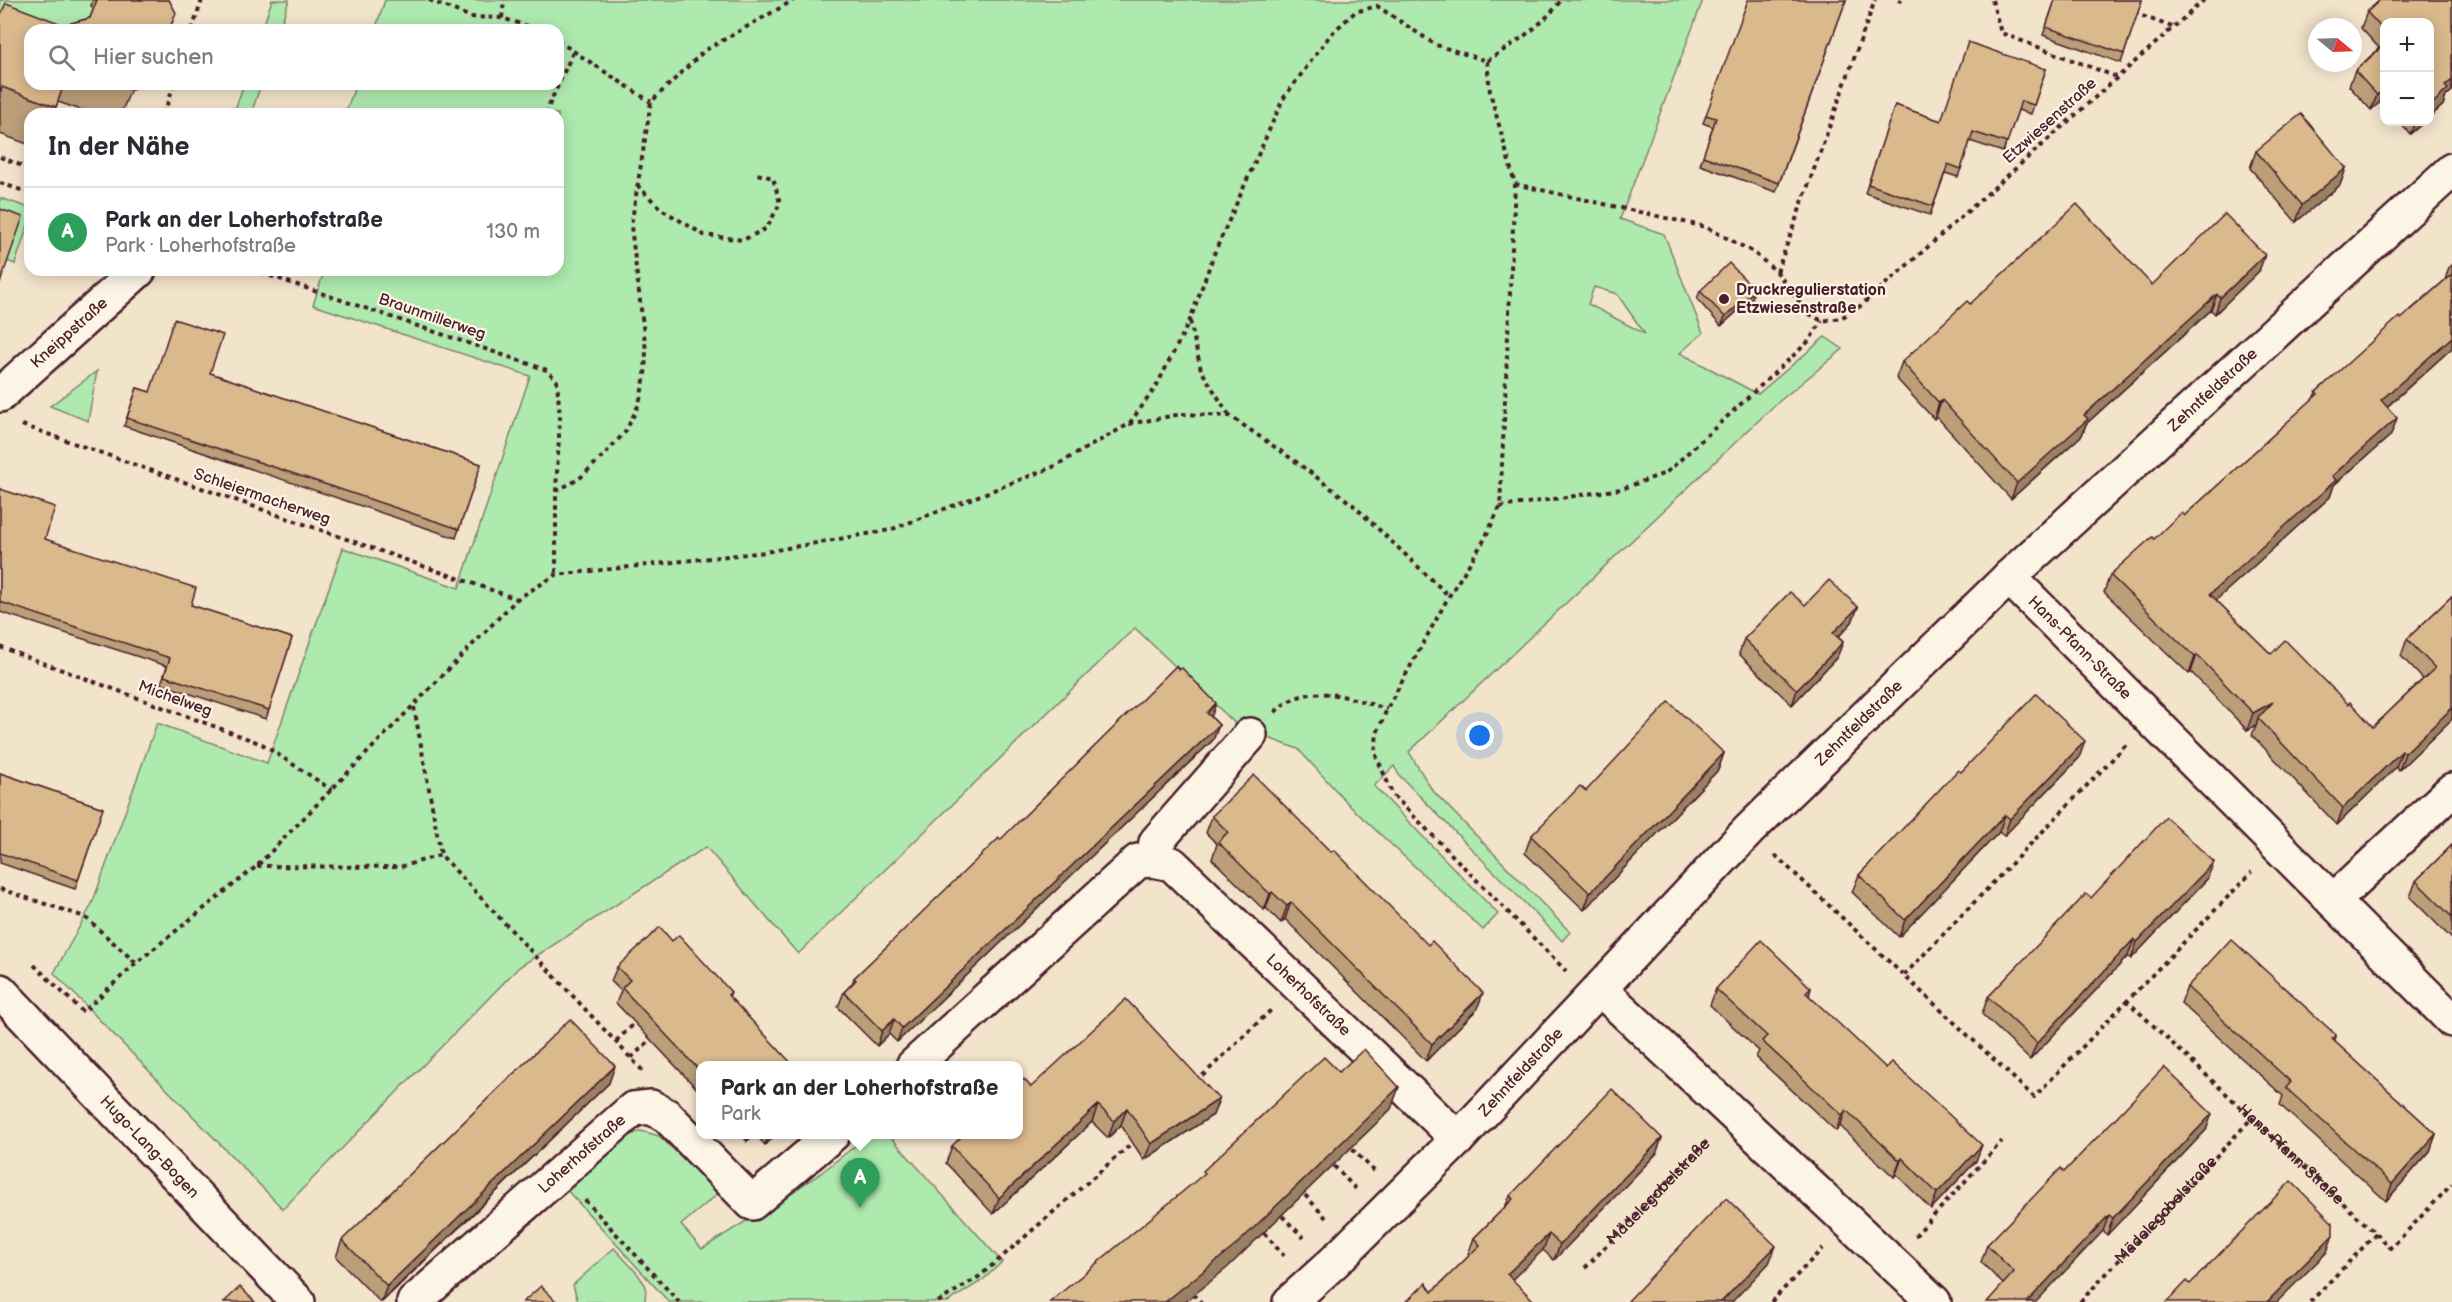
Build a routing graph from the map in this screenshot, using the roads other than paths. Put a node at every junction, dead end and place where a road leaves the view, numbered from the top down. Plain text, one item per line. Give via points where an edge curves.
1 (2452, 170) edge
2 (132, 276) edge
3 (0, 395) edge
4 (2009, 577) junction
5 (1250, 735) road end
6 (2452, 790) edge
7 (1153, 860) junction
8 (2333, 901) junction
9 (0, 991) edge
10 (1596, 993) junction
11 (2452, 1020) edge
12 (918, 1061) edge
13 (827, 1139) edge
14 (1458, 1139) junction
15 (298, 1302) edge
16 (414, 1302) edge
17 (1290, 1302) edge
18 (1934, 1302) edge

1 - 4 street, Zehntfeldstraße
2 - 3 street, Kneippstraße
4 - 8 street, Hans-Pfann-Straße
4 - 10 street, Zehntfeldstraße via 1749,830
5 - 7 street via 1156,842
6 - 8 street
7 - 12 street via 1138,861
7 - 14 street, Loherhofstraße via 1172,864
8 - 11 street, Hans-Pfann-Straße
9 - 15 street, Hugo-Lang-Bogen
10 - 14 street, Zehntfeldstraße
10 - 18 street via 1733,1114
13 - 16 street, Loherhofstraße via 752,1203 668,1116 651,1107 633,1109
14 - 17 street, Zehntfeldstraße

